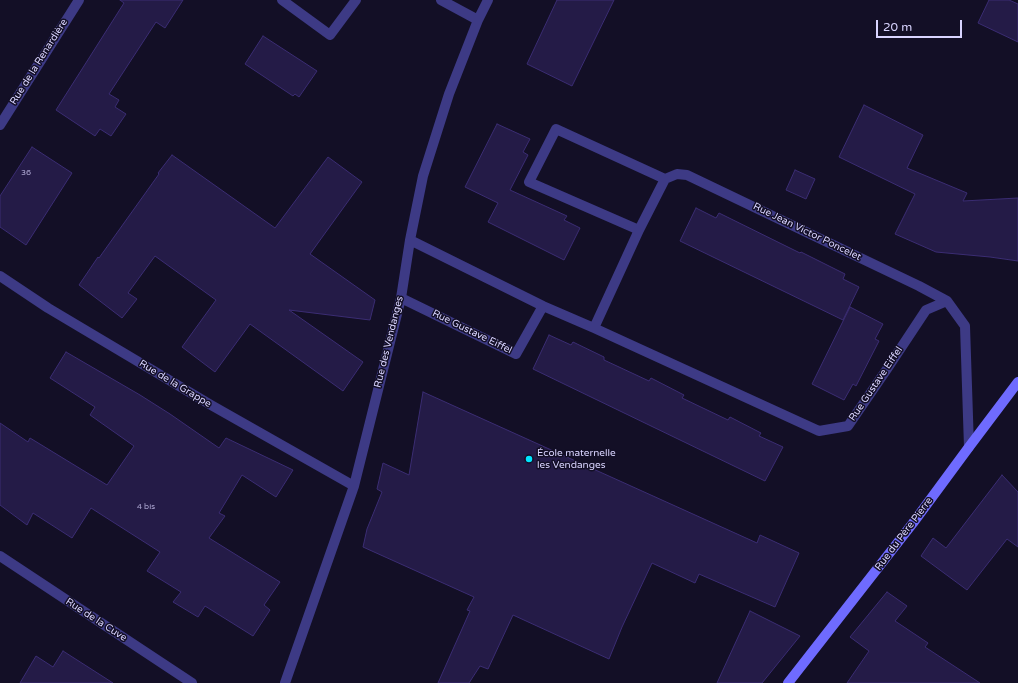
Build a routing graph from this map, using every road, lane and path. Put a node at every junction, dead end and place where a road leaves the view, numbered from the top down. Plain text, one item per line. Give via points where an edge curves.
1 (79, 0) edge
2 (282, 0) edge
3 (356, 0) edge
4 (441, 0) edge
5 (488, 0) edge
6 (478, 20) junction
7 (0, 125) edge
8 (665, 178) junction
9 (639, 230) junction
10 (410, 240) junction
11 (0, 276) edge
12 (401, 298) junction
13 (947, 301) junction
14 (543, 306) junction
15 (594, 328) junction
16 (1018, 382) edge
17 (969, 447) junction
18 (354, 486) junction
19 (0, 556) edge
20 (192, 683) edge
21 (285, 683) edge
22 (788, 683) edge

1 - 7 street, Rue de la Renardière
2 - 3 street via 330,35
4 - 6 street
5 - 6 street, Rue des Vendanges
6 - 10 street, Rue des Vendanges via 449,94 423,176
8 - 9 street
8 - 9 street via 556,129 529,182
8 - 13 street, Rue Jean Victor Poncelet via 677,174 687,175
9 - 15 street
10 - 12 street, Rue des Vendanges
10 - 14 street, Rue Gustave Eiffel
11 - 18 street, Rue de la Grappe via 48,308 204,401
12 - 14 street, Rue Gustave Eiffel via 516,354
12 - 18 street, Rue des Vendanges
13 - 15 street, Rue Gustave Eiffel via 926,310 848,426 819,431
13 - 17 street via 965,326
14 - 15 street, Rue Gustave Eiffel
16 - 17 street, Rue du Père Pierre
17 - 22 street, Rue du Père Pierre
18 - 21 street, Rue des Vendanges
19 - 20 street, Rue de la Cuve

